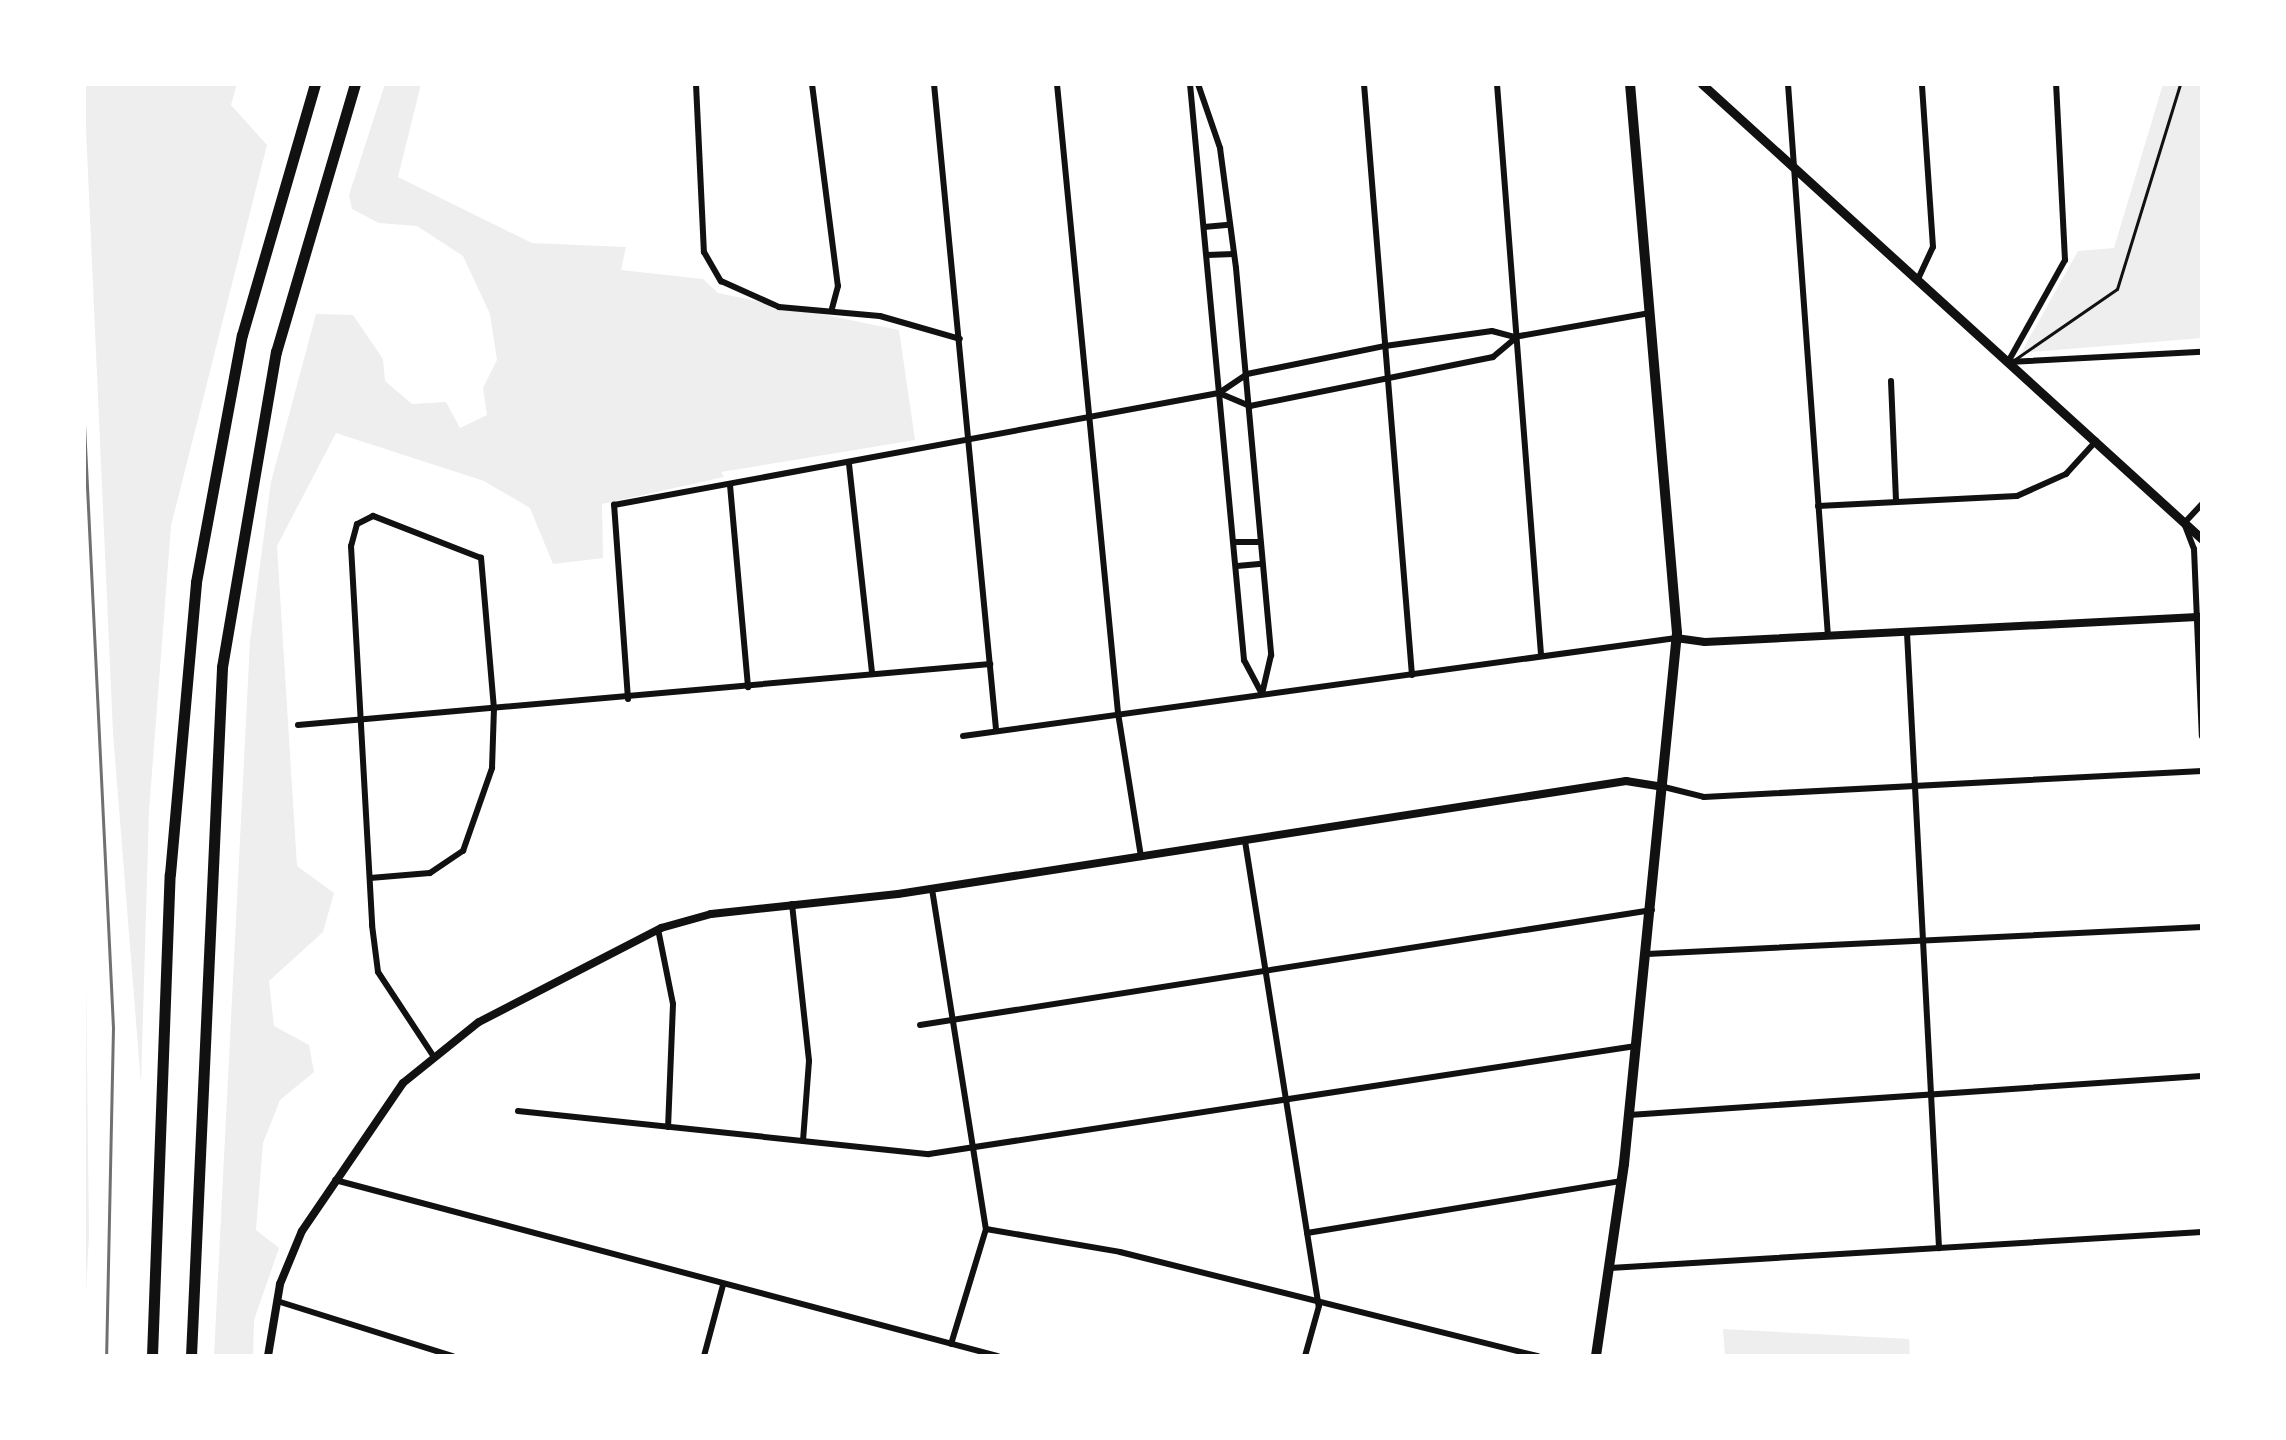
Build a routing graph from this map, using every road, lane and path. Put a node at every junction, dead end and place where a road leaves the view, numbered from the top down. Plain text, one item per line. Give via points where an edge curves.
1 (315, 84) edge
2 (355, 84) edge
3 (696, 84) edge
4 (812, 84) edge
5 (934, 84) edge
6 (1057, 84) edge
7 (1190, 84) edge
8 (1198, 84) edge
9 (1364, 84) edge
10 (1497, 84) edge
11 (1630, 84) edge
12 (1702, 84) edge
13 (1788, 84) edge
14 (1922, 84) edge
15 (2056, 84) edge
16 (2180, 84) edge
17 (1789, 163) junction
18 (1229, 225) junction
19 (1204, 227) junction
20 (1234, 254) junction
21 (1207, 255) junction
22 (1918, 279) junction
23 (832, 308) junction
24 (1650, 313) junction
25 (1514, 337) junction
26 (960, 339) junction
27 (1385, 346) junction
28 (2202, 352) edge
29 (2008, 362) junction
30 (1247, 374) junction
31 (1386, 378) junction
32 (1891, 381) dead end
33 (1219, 393) junction
34 (1250, 406) junction
35 (1089, 417) junction
36 (970, 441) junction
37 (2096, 441) junction
38 (849, 464) junction
39 (730, 485) junction
40 (1896, 502) junction
41 (2202, 504) edge
42 (1818, 506) junction
43 (2184, 523) junction
44 (2202, 539) edge
45 (1235, 542) junction
46 (1260, 542) junction
47 (1262, 564) junction
48 (1237, 566) junction
49 (2199, 617) edge
50 (1907, 633) junction
51 (1828, 636) junction
52 (1676, 638) junction
53 (1541, 655) junction
54 (990, 664) junction
55 (872, 674) junction
56 (1412, 675) junction
57 (748, 687) junction
58 (1262, 694) junction
59 (628, 699) junction
60 (494, 709) junction
61 (1118, 713) junction
62 (363, 721) junction
63 (298, 725) dead end
64 (996, 729) junction
65 (963, 736) dead end
66 (2202, 736) edge
67 (2202, 771) edge
68 (1914, 785) junction
69 (1664, 787) junction
70 (1245, 841) junction
71 (1141, 857) junction
72 (370, 878) junction
73 (932, 889) junction
74 (792, 904) junction
75 (1652, 910) junction
76 (2202, 927) edge
77 (658, 929) junction
78 (1922, 941) junction
79 (1647, 954) junction
80 (1264, 969) junction
81 (951, 1018) junction
82 (920, 1025) dead end
83 (1637, 1046) junction
84 (432, 1054) junction
85 (2202, 1076) edge
86 (1931, 1095) junction
87 (1284, 1102) junction
88 (518, 1111) dead end
89 (1629, 1115) junction
90 (668, 1127) junction
91 (803, 1141) junction
92 (970, 1150) junction
93 (335, 1180) junction
94 (1622, 1181) junction
95 (986, 1229) junction
96 (2202, 1232) edge
97 (1307, 1233) junction
98 (1939, 1248) junction
99 (1610, 1268) junction
100 (723, 1285) junction
101 (277, 1301) junction
102 (1319, 1303) junction
103 (951, 1344) junction
104 (152, 1356) edge
105 (191, 1356) edge
106 (268, 1356) edge
107 (453, 1356) edge
108 (704, 1356) edge
109 (998, 1356) edge
110 (1305, 1356) edge
111 (1538, 1356) edge
112 (1596, 1356) edge

1 - 104 highway via 242,335 196,582 170,874
2 - 105 highway via 276,352 222,667
3 - 23 street via 710,269 763,302
4 - 23 street via 838,286
5 - 26 street
6 - 35 street
7 - 19 street
8 - 18 street via 1220,148
9 - 27 street
10 - 25 street
11 - 24 main road
12 - 17 main road
13 - 17 street
14 - 22 street via 1933,247
15 - 29 street via 2065,260
16 - 29 lane via 2117,289 2032,353
17 - 22 main road
17 - 42 street
18 - 19 street
18 - 20 street
19 - 21 street
20 - 21 street
20 - 30 street
21 - 33 street
22 - 29 main road
23 - 26 street
24 - 25 street
24 - 52 main road
25 - 27 street via 1492,331
25 - 31 street via 1493,357
25 - 53 street
26 - 36 street
27 - 30 street
27 - 31 street
28 - 29 street
29 - 37 main road
30 - 33 street
30 - 34 street
31 - 34 street
31 - 56 street
32 - 40 street
33 - 34 street
33 - 35 street
33 - 45 street
34 - 46 street
35 - 36 street
35 - 61 street
36 - 38 street
36 - 54 street
37 - 40 street via 2042,490
37 - 43 main road
38 - 39 street
38 - 55 street
39 - 57 street
39 - 59 street via 614,505
40 - 42 street
41 - 43 street
42 - 51 street
43 - 44 main road
43 - 49 street via 2194,549
45 - 46 street
45 - 48 street
46 - 47 street
47 - 48 street
47 - 58 street via 1271,670
48 - 58 street via 1244,660
49 - 50 street
49 - 66 street
50 - 51 street
50 - 68 street
51 - 52 street
52 - 53 street
52 - 69 main road
53 - 56 street
54 - 55 street
54 - 64 street
55 - 57 street
56 - 58 street
57 - 59 street
58 - 61 street
59 - 60 street
60 - 62 street
60 - 62 street via 481,558 377,516 357,524 351,552
60 - 72 street via 492,768 463,851 430,873
61 - 64 street
61 - 71 street
62 - 63 street
62 - 72 street
64 - 65 street
67 - 68 street
68 - 69 street via 1704,797
68 - 78 street
69 - 70 street via 1626,781
69 - 75 main road
70 - 71 street
70 - 80 street
71 - 73 street
72 - 84 street via 378,972
73 - 74 street
73 - 81 street
74 - 77 street
74 - 91 street via 809,1061
75 - 79 main road
75 - 80 street
76 - 78 street
77 - 84 street via 540,986
77 - 90 street via 674,1018
78 - 79 street
78 - 86 street
79 - 83 main road
80 - 81 street
80 - 87 street
81 - 82 street
81 - 92 street
83 - 87 street
83 - 89 main road
84 - 93 street via 388,1100
85 - 86 street
86 - 89 street
86 - 98 street
87 - 92 street
87 - 97 street
88 - 90 street
89 - 94 main road
90 - 91 street
91 - 92 street via 929,1154
92 - 95 street
93 - 100 street
93 - 101 street via 289,1258
94 - 97 street
94 - 99 main road
95 - 102 street via 1120,1252
95 - 103 street
96 - 98 street
97 - 102 street
98 - 99 street
99 - 112 main road
100 - 103 street
100 - 108 street
101 - 106 street
101 - 107 street
102 - 110 street
102 - 111 street
103 - 109 street

